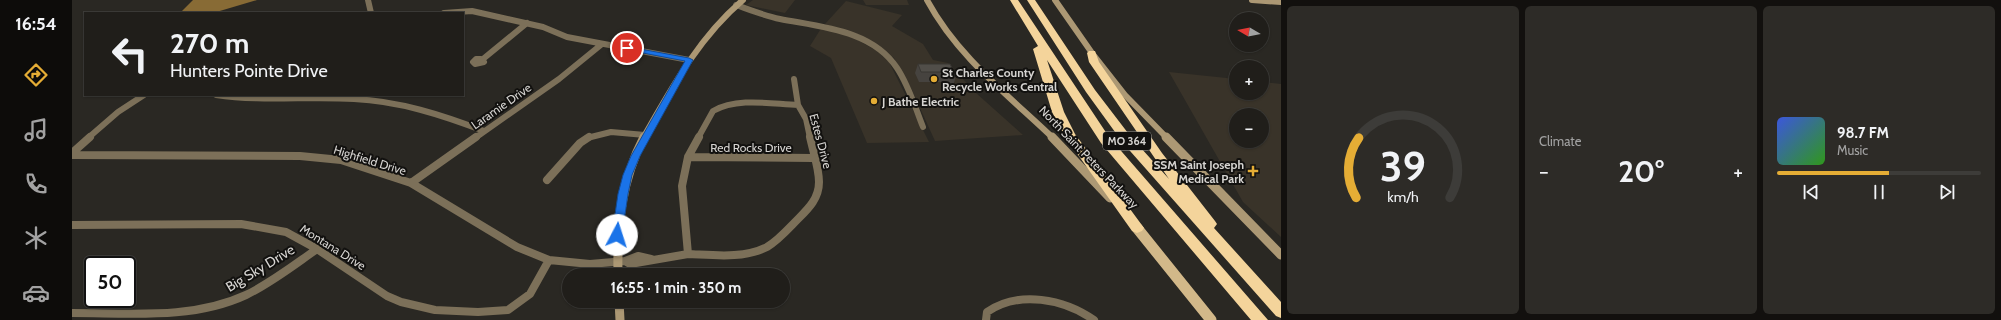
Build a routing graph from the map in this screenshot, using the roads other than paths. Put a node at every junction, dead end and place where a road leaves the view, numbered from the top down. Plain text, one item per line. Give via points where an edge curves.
1 (368, 0) edge
2 (927, 0) edge
3 (1014, 0) edge
4 (1031, 0) edge
5 (1054, 0) edge
6 (1252, 0) edge
7 (1281, 2) edge
8 (739, 3) edge
9 (371, 12) edge
10 (458, 12) edge
11 (1027, 22) junction
12 (527, 23) junction
13 (602, 44) junction
14 (1092, 53) junction
15 (483, 59) dead end
16 (689, 60) junction
17 (794, 79) dead end
18 (142, 96) edge
19 (223, 96) edge
20 (798, 105) junction
21 (923, 127) dead end
22 (484, 131) junction
23 (645, 135) junction
24 (72, 154) edge
25 (688, 157) junction
26 (813, 158) junction
27 (547, 180) dead end
28 (411, 183) junction
29 (72, 225) edge
30 (1137, 228) junction
31 (317, 249) junction
32 (688, 254) junction
33 (1281, 255) edge
34 (549, 260) junction
35 (622, 262) junction
36 (620, 268) edge
37 (1241, 268) junction
38 (619, 308) edge
39 (1281, 312) edge
40 (72, 313) edge
41 (620, 320) edge
42 (986, 320) edge
43 (1094, 320) edge
44 (1211, 320) edge
45 (1260, 320) edge

1 - 9 street
2 - 30 main road, North Saint Peters Parkway via 940,25 957,47 1077,162
3 - 11 highway, MO 364
4 - 37 highway, MO 364 via 1118,129
5 - 14 main road
6 - 7 main road
8 - 16 main road via 712,27
8 - 21 street via 778,18 833,28 869,43 896,67
10 - 12 street via 472,11
11 - 30 highway via 1063,124
11 - 45 highway, MO 364 via 1105,140
12 - 13 street via 567,37
12 - 15 street
13 - 16 street
13 - 22 street, Laramie Drive via 580,63
14 - 33 main road via 1138,109
14 - 37 highway via 1094,62 1151,146 1200,209
16 - 23 main road
17 - 20 street
18 - 24 street via 118,112
19 - 22 street via 346,98 395,104 440,114
20 - 25 street, Estes Drive via 719,106 709,116
20 - 26 street, Estes Drive via 806,119
22 - 28 street, Laramie Drive
23 - 27 street via 614,131 586,138
23 - 35 main road via 623,194 617,235
24 - 28 street, Highfield Drive via 321,157 346,162
25 - 26 street, Red Rocks Drive
25 - 32 street, Estes Drive via 682,186
26 - 32 street, Estes Drive via 820,182 817,196 810,207 778,239 752,252 726,255
28 - 34 street, Highfield Drive via 517,247
29 - 31 street, Montana Drive via 241,224 286,232
30 - 44 main road, North Saint Peters Parkway
31 - 34 street, Montana Drive via 387,296 435,310 508,310 530,294
31 - 40 street, Big Sky Drive via 255,290 220,305 179,312
32 - 35 street, Estes Drive via 651,259 644,256 630,257
34 - 35 street, Highfield Drive via 590,264
35 - 36 main road
37 - 39 highway, MO 364
38 - 41 main road
42 - 43 street via 987,312 992,308 1028,301 1061,303 1078,309

